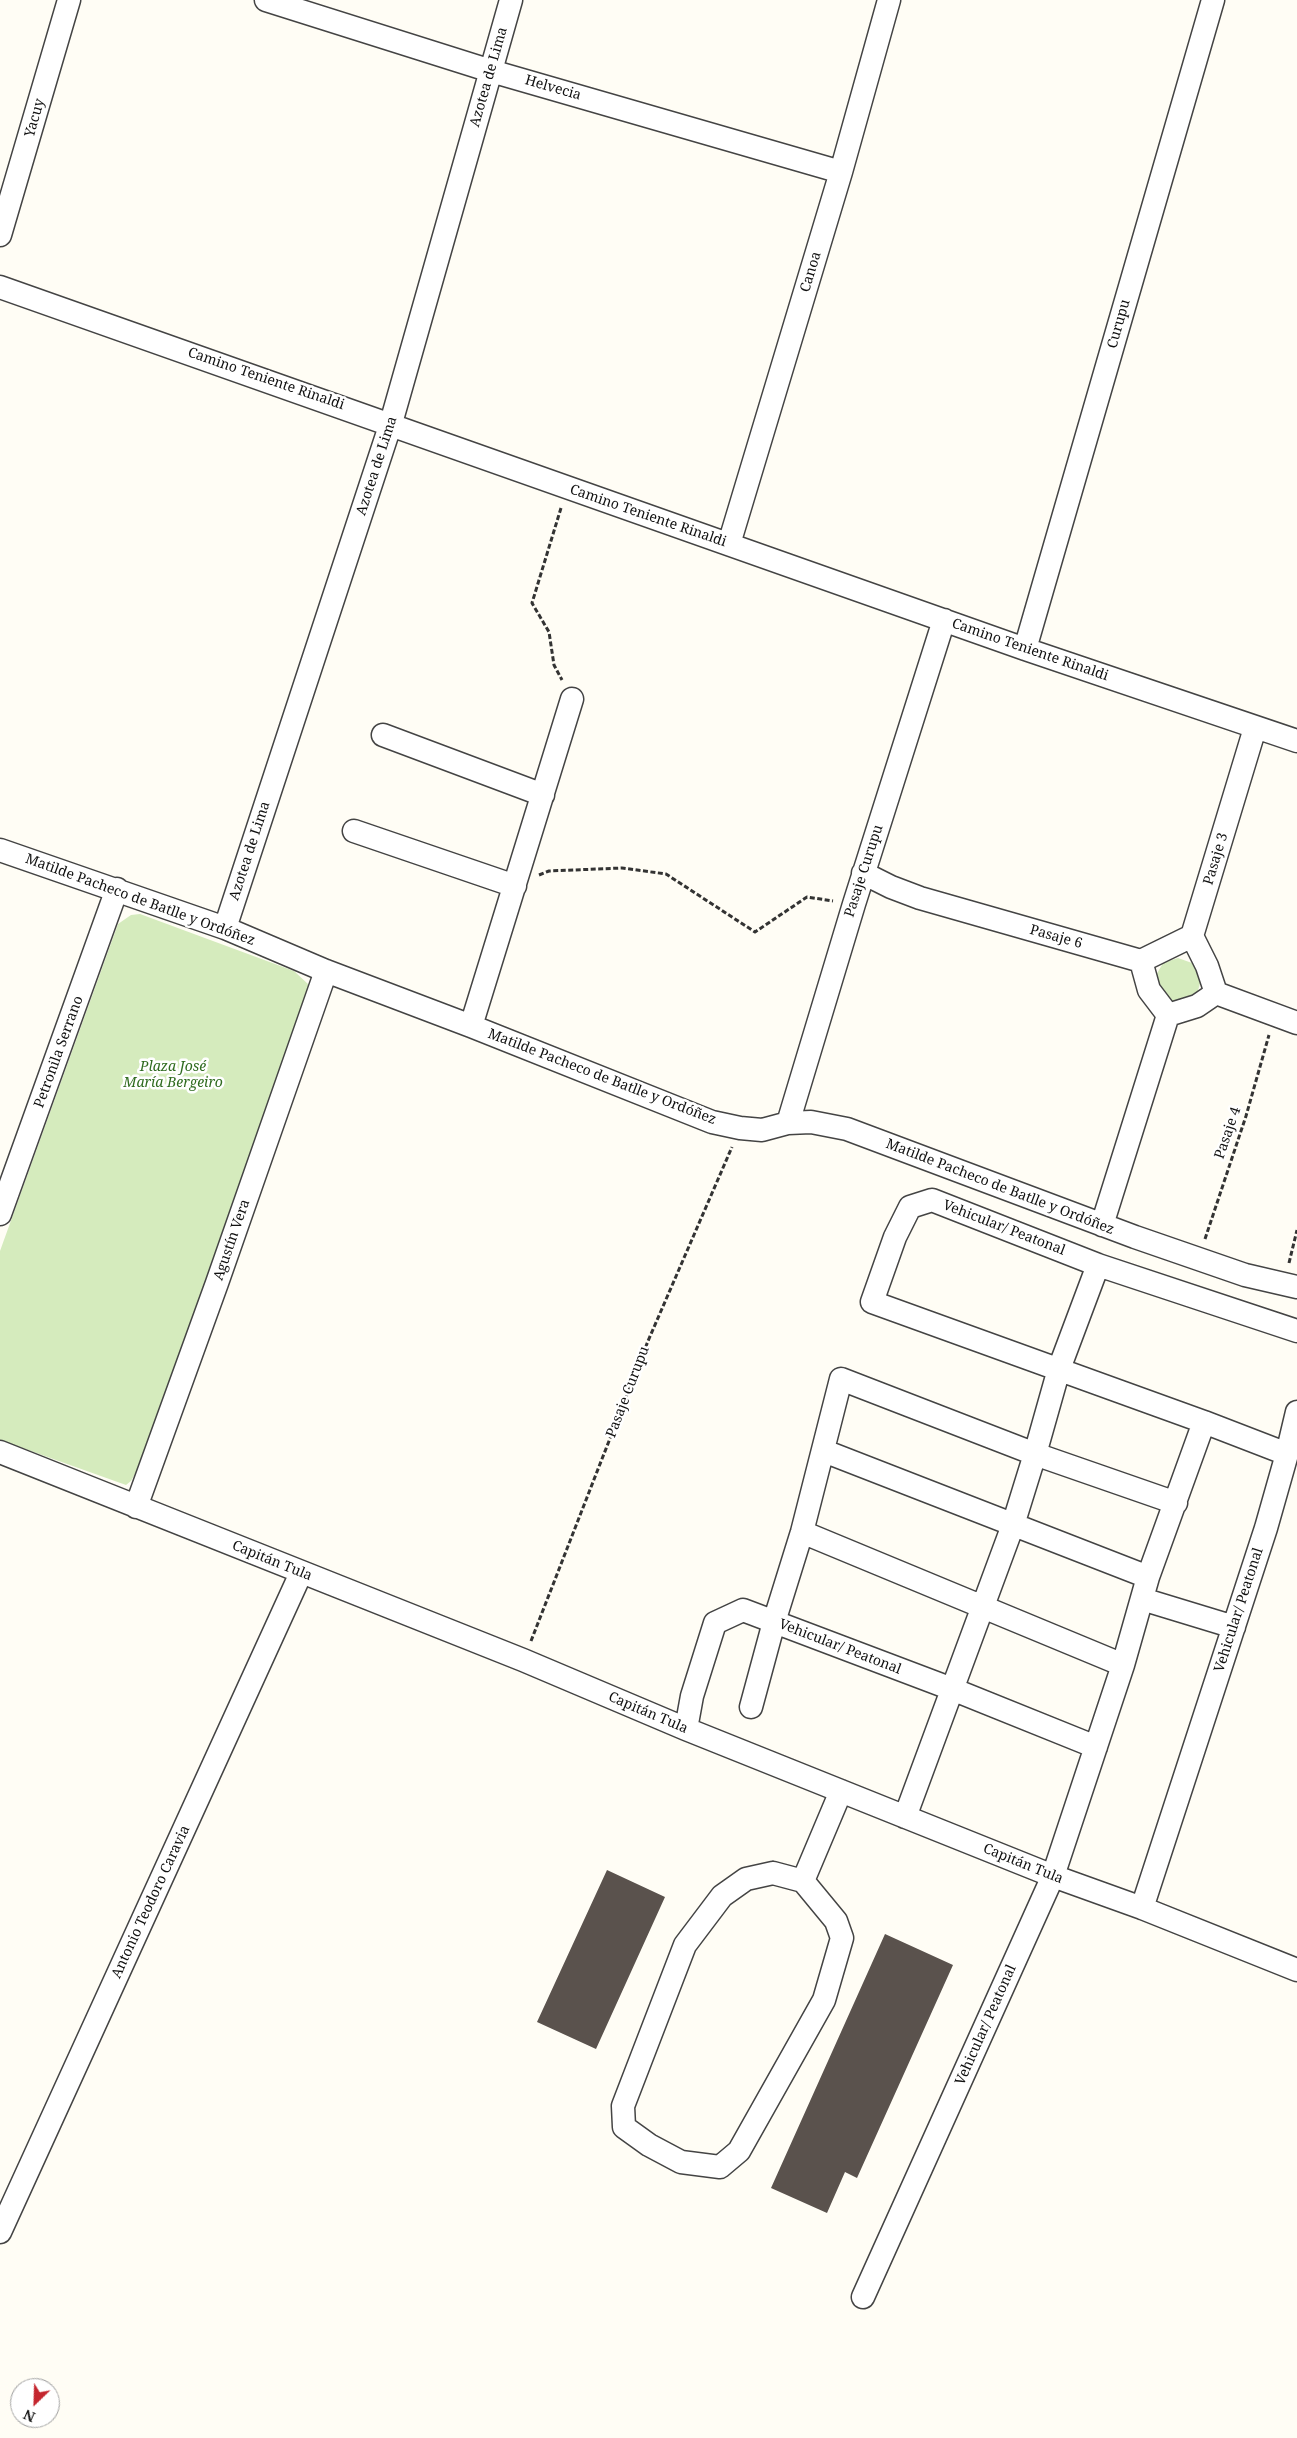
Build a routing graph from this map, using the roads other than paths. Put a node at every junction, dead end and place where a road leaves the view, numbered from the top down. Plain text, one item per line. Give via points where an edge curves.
1 (70, 0) edge
2 (266, 0) edge
3 (511, 0) edge
4 (889, 0) edge
5 (1213, 0) edge
6 (492, 71) junction
7 (841, 172) junction
8 (0, 235) edge
9 (0, 287) edge
10 (391, 423) junction
11 (730, 544) junction
12 (944, 620) junction
13 (1025, 649) junction
14 (572, 699) road end
15 (1255, 728) junction
16 (383, 735) dead end
17 (1297, 741) edge
18 (543, 795) junction
19 (354, 831) dead end
20 (0, 850) edge
21 (864, 873) junction
22 (515, 886) junction
23 (117, 889) junction
24 (225, 928) junction
25 (1192, 936) junction
26 (1141, 961) junction
27 (326, 971) junction
28 (1216, 993) junction
29 (1168, 1015) junction
30 (1297, 1023) edge
31 (472, 1026) junction
32 (788, 1123) junction
33 (0, 1214) edge
34 (1102, 1224) junction
35 (1098, 1264) junction
36 (1291, 1286) edge
37 (1297, 1331) edge
38 (1059, 1369) junction
39 (1297, 1412) edge
40 (1204, 1422) junction
41 (824, 1451) junction
42 (0, 1452) edge
43 (1035, 1454) junction
44 (1286, 1454) junction
45 (1176, 1503) junction
46 (136, 1507) junction
47 (1013, 1525) junction
48 (802, 1532) junction
49 (301, 1573) junction
50 (1148, 1577) junction
51 (1142, 1599) junction
52 (983, 1607) junction
53 (774, 1622) junction
54 (1234, 1627) junction
55 (1123, 1664) junction
56 (952, 1689) junction
57 (751, 1707) dead end
58 (686, 1729) junction
59 (1096, 1748) junction
60 (841, 1791) junction
61 (905, 1817) junction
62 (1053, 1876) junction
63 (803, 1881) junction
64 (1142, 1908) junction
65 (1297, 1970) edge
66 (0, 2232) edge
67 (863, 2297) dead end

1 - 8 street, Yacuy
2 - 6 street, Helvecia
3 - 6 street, Azotea de Lima
4 - 7 street, Canoa
5 - 13 street, Curupu
6 - 7 street, Helvecia
6 - 10 street, Azotea de Lima
7 - 11 street, Canoa
9 - 10 street, Camino Teniente Rinaldi
10 - 11 street, Camino Teniente Rinaldi
10 - 24 street, Azotea de Lima
11 - 12 street, Camino Teniente Rinaldi
12 - 13 street, Camino Teniente Rinaldi
12 - 21 street, Pasaje Curupu
13 - 15 street, Camino Teniente Rinaldi
14 - 18 street
15 - 17 street, Camino Teniente Rinaldi
15 - 25 street, Pasaje 3
16 - 18 street
18 - 22 street
19 - 22 street
20 - 23 street, Matilde Pacheco de Batlle y Ordóñez
21 - 26 street, Pasaje 6 via 920,898
21 - 32 street, Pasaje Curupu
22 - 31 street
23 - 24 street, Matilde Pacheco de Batlle y Ordóñez
23 - 33 street, Petronila Serrano
24 - 27 street, Matilde Pacheco de Batlle y Ordóñez
25 - 26 street
25 - 28 street
26 - 29 street via 1149,990
27 - 31 street, Matilde Pacheco de Batlle y Ordóñez
27 - 46 street, Agustín Vera
28 - 29 street via 1197,1006
28 - 30 street
29 - 34 street
31 - 32 street, Matilde Pacheco de Batlle y Ordóñez via 712,1122 762,1130
32 - 34 street, Matilde Pacheco de Batlle y Ordóñez via 811,1122 847,1129
34 - 36 street, Matilde Pacheco de Batlle y Ordóñez via 1245,1275
35 - 37 street, Vehicular/ Peatonal
35 - 38 street
35 - 38 street, Vehicular/ Peatonal via 932,1200 910,1207 895,1237 872,1302
38 - 40 street, Vehicular/ Peatonal
38 - 43 street
39 - 44 street, Vehicular/ Peatonal
40 - 44 street, Vehicular/ Peatonal
40 - 45 street, Vehicular/ Peatonal
41 - 43 street via 841,1378
41 - 47 street
41 - 48 street
42 - 46 street, Capitán Tula
43 - 45 street
43 - 47 street
44 - 54 street, Vehicular/ Peatonal
45 - 50 street, Vehicular/ Peatonal
46 - 49 street, Capitán Tula
47 - 50 street
47 - 52 street
48 - 52 street
48 - 53 street
49 - 58 street, Capitán Tula via 523,1660
49 - 66 street, Antonio Teodoro Caravia
50 - 51 street, Vehicular/ Peatonal
51 - 54 street
51 - 55 street, Vehicular/ Peatonal
52 - 55 street
52 - 56 street
53 - 56 street, Vehicular/ Peatonal
53 - 57 street
53 - 58 street, Vehicular/ Peatonal via 743,1610 714,1623 692,1696
54 - 64 street, Vehicular/ Peatonal
55 - 59 street, Vehicular/ Peatonal
56 - 59 street, Vehicular/ Peatonal
56 - 61 street
58 - 60 street, Capitán Tula
59 - 62 street, Vehicular/ Peatonal
60 - 61 street, Capitán Tula
60 - 63 street
61 - 62 street, Capitán Tula
62 - 64 street, Capitán Tula
62 - 67 street, Vehicular/ Peatonal
63 - 63 street via 836,1921 842,1938 824,2000 739,2151 720,2167 681,2162 624,2127 623,2106 684,1945 722,1896 746,1879 773,1873
64 - 65 street, Capitán Tula

